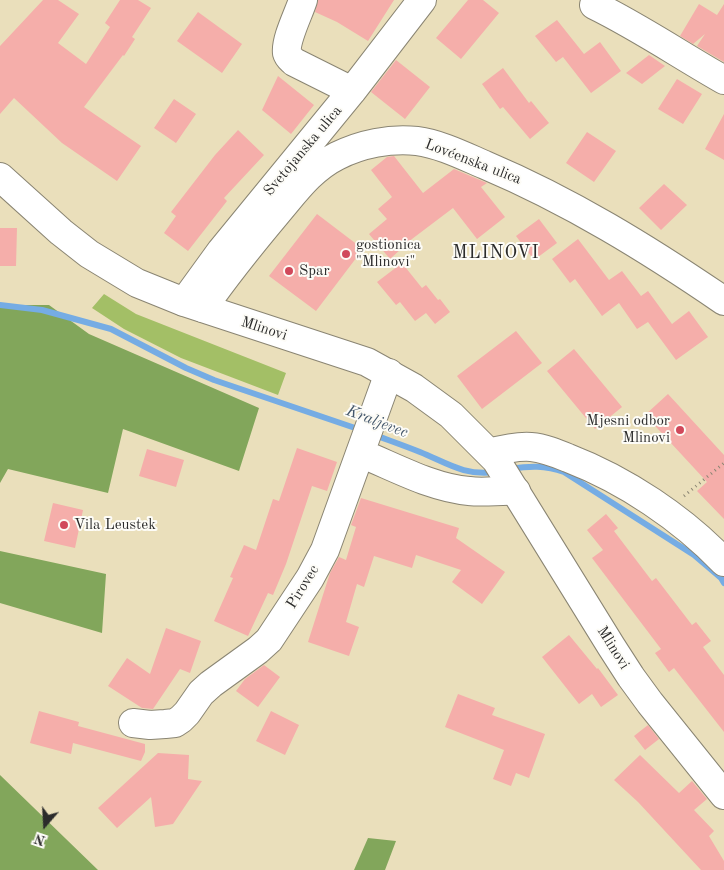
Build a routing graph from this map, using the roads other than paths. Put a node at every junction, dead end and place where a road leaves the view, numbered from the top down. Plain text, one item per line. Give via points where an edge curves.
1 (304, 0) edge
2 (422, 0) edge
3 (594, 4) dead end
4 (724, 80) edge
5 (352, 91) junction
6 (1, 180) edge
7 (724, 301) edge
8 (194, 305) junction
9 (389, 373) junction
10 (364, 441) junction
11 (503, 471) junction
12 (724, 562) edge
13 (133, 723) dead end
14 (724, 795) edge

1 - 5 street via 288,43 289,58
2 - 5 street, Svetojanska ulica
3 - 4 street
5 - 8 street, Svetojanska ulica via 221,251
6 - 8 street, Mlinovi via 89,254 137,283
7 - 8 street, Lovćenska ulica via 635,243 529,184 435,145 406,140 353,149 313,172 224,278
8 - 9 street, Mlinovi via 367,362
9 - 10 street, Pirovec
9 - 11 street, Mlinovi via 451,415
10 - 11 street via 422,478 454,489 479,492
10 - 13 street, Pirovec via 318,563 269,640 201,693 181,720 150,725
11 - 12 street via 513,447 550,450 600,472 664,511
11 - 14 street, Mlinovi via 631,677

